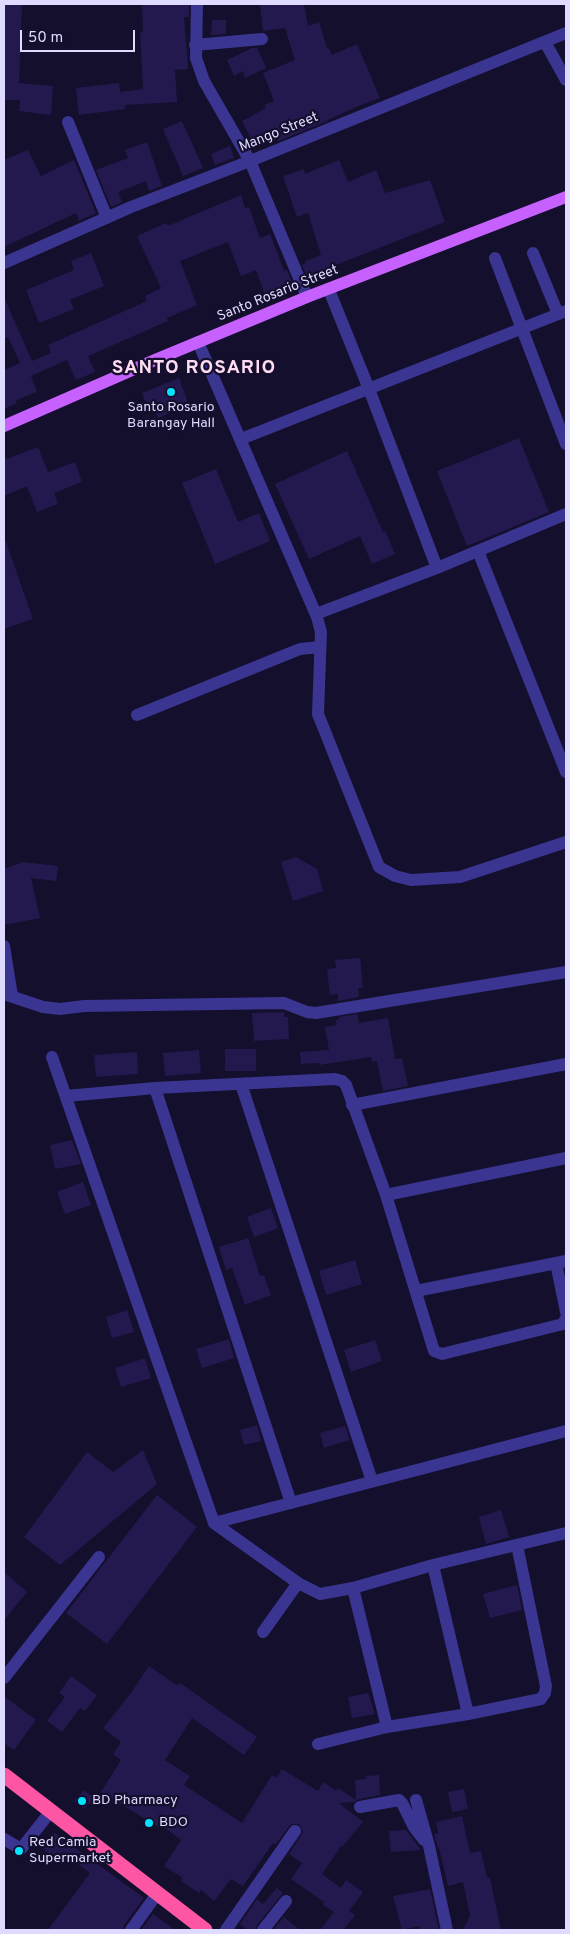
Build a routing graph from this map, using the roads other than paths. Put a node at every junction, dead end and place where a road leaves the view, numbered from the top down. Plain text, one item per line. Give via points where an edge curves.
1 (197, 4) edge
2 (566, 33) edge
3 (262, 39) dead end
4 (545, 42) junction
5 (196, 45) junction
6 (566, 80) edge
7 (68, 122) dead end
8 (250, 161) junction
9 (566, 197) edge
10 (107, 218) junction
11 (533, 253) dead end
12 (495, 258) dead end
13 (4, 263) edge
14 (329, 290) junction
15 (307, 297) junction
16 (562, 313) edge
17 (522, 329) junction
18 (198, 342) junction
19 (369, 389) junction
20 (4, 426) edge
21 (241, 439) junction
22 (566, 444) edge
23 (566, 514) edge
24 (478, 551) junction
25 (437, 568) junction
26 (316, 614) junction
27 (320, 647) junction
28 (137, 715) dead end
29 (566, 772) edge
30 (566, 842) edge
31 (4, 946) edge
32 (566, 972) edge
33 (8, 995) edge
34 (52, 1057) dead end
35 (566, 1064) edge
36 (241, 1084) junction
37 (156, 1088) junction
38 (66, 1096) junction
39 (352, 1105) junction
40 (566, 1158) edge
41 (386, 1195) junction
42 (561, 1262) edge
43 (416, 1291) junction
44 (566, 1312) edge
45 (566, 1318) edge
46 (566, 1431) edge
47 (372, 1481) junction
48 (291, 1503) junction
49 (214, 1523) junction
50 (566, 1533) edge
51 (517, 1545) junction
52 (99, 1557) dead end
53 (433, 1565) junction
54 (298, 1583) junction
55 (353, 1588) junction
56 (263, 1632) dead end
57 (4, 1678) edge
58 (468, 1714) junction
59 (386, 1727) junction
60 (318, 1744) dead end
61 (5, 1777) edge
62 (416, 1800) dead end
63 (360, 1807) dead end
64 (51, 1811) junction
65 (295, 1831) dead end
66 (4, 1839) edge
67 (429, 1846) junction
68 (157, 1894) junction
69 (286, 1901) dead end
70 (131, 1930) edge
71 (205, 1930) edge
72 (226, 1930) edge
73 (263, 1930) edge
74 (447, 1930) edge

1 - 5 street
2 - 4 street, Mango Street
3 - 5 street
4 - 6 street
4 - 8 street, Mango Street
5 - 8 street via 196,58 204,81
7 - 10 street
8 - 10 street, Mango Street
8 - 15 street
9 - 14 main road, Santo Rosario Street
10 - 13 street, Mango Street
11 - 16 street
12 - 17 street
14 - 15 main road, Santo Rosario Street
14 - 19 street
15 - 18 main road, Santo Rosario Street
16 - 17 street
17 - 19 street
17 - 22 street
18 - 20 main road, Santo Rosario Street
18 - 21 street
19 - 21 street
19 - 25 street
21 - 26 street
23 - 24 street
24 - 25 street
24 - 29 street
25 - 26 street
26 - 27 street via 321,632
27 - 28 street via 300,649
27 - 30 street via 318,714 379,867 411,880 460,877
31 - 33 street
32 - 33 street via 316,1013 284,1003 60,1009
34 - 38 street
35 - 39 street
36 - 37 street
36 - 39 street via 335,1079 346,1085
36 - 47 street
37 - 38 street
37 - 48 street
38 - 49 street
39 - 41 street
40 - 41 street
41 - 43 street
42 - 43 street
42 - 44 street
43 - 45 street via 434,1351 442,1354 563,1324
46 - 47 street
47 - 48 street
48 - 49 street
49 - 54 street
50 - 51 street
51 - 53 street
51 - 58 street via 545,1694 541,1699
52 - 57 street
53 - 55 street
53 - 58 street
54 - 55 street via 320,1594
54 - 56 street
55 - 59 street
58 - 59 street
59 - 60 street
61 - 64 highway
62 - 67 street
63 - 67 street via 398,1800
64 - 66 street via 21,1849
64 - 68 highway
65 - 72 street
67 - 74 street
68 - 70 street
68 - 71 highway
69 - 73 street

